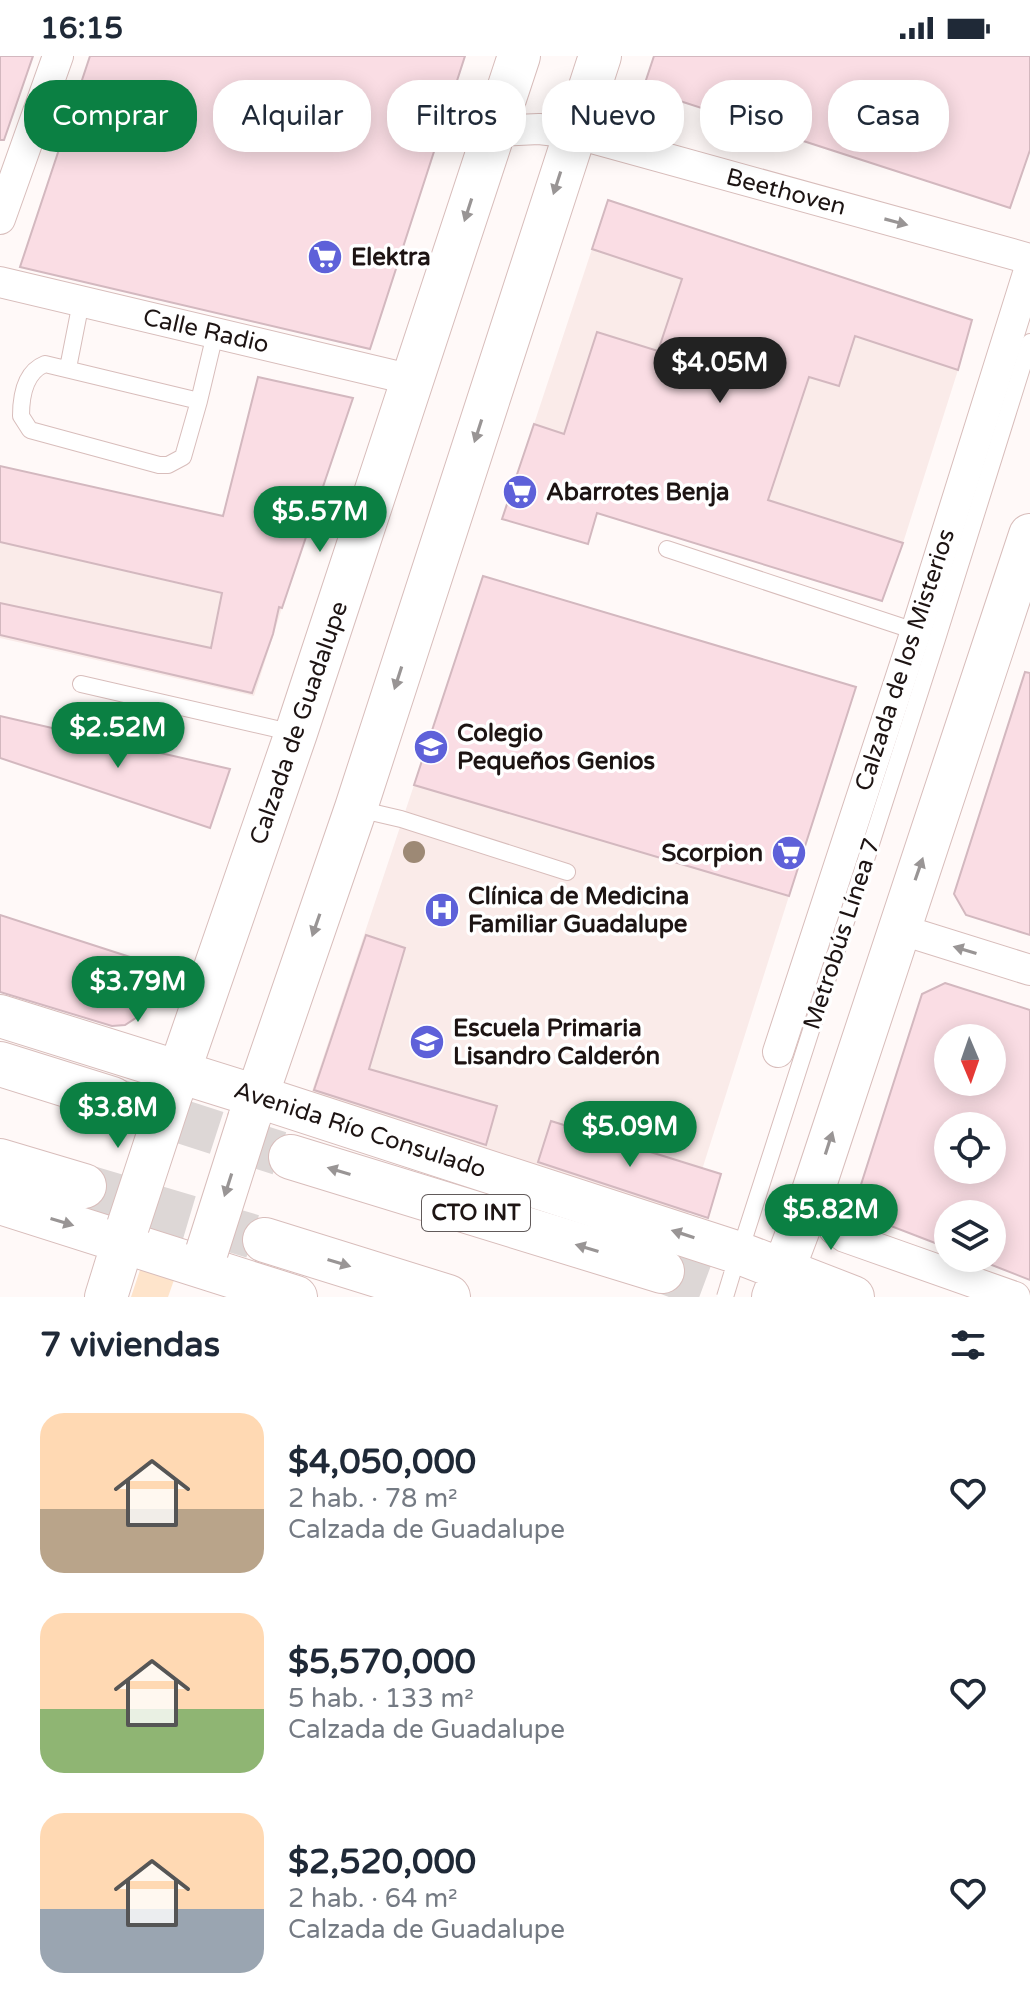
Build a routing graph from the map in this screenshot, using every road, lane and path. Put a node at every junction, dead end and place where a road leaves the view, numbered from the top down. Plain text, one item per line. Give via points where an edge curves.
1 (58, 56) edge
2 (519, 56) edge
3 (600, 56) edge
4 (511, 80) edge
5 (592, 80) edge
6 (487, 152) edge
7 (568, 152) edge
8 (643, 152) edge
9 (0, 219) edge
10 (1030, 259) edge
11 (1030, 267) edge
12 (0, 282) edge
13 (81, 302) junction
14 (215, 334) junction
15 (1030, 342) edge
16 (68, 368) junction
17 (413, 380) junction
18 (199, 401) junction
19 (1030, 535) edge
20 (667, 549) dead end
21 (1020, 604) edge
22 (926, 635) junction
23 (81, 684) dead end
24 (296, 733) junction
25 (356, 808) junction
26 (567, 872) dead end
27 (899, 929) junction
28 (1030, 970) edge
29 (0, 1016) edge
30 (778, 1052) dead end
31 (0, 1064) edge
32 (176, 1083) junction
33 (112, 1099) tunnel mouth
34 (252, 1108) junction
35 (291, 1157) tunnel mouth
36 (0, 1161) edge
37 (84, 1186) tunnel mouth
38 (812, 1194) junction
39 (0, 1203) edge
40 (126, 1234) junction
41 (265, 1240) tunnel mouth
42 (736, 1264) junction
43 (200, 1271) edge
44 (662, 1271) tunnel mouth
45 (777, 1285) edge
46 (106, 1297) edge
47 (296, 1297) edge
48 (448, 1297) edge
49 (725, 1297) edge
50 (853, 1297) edge
51 (1015, 1297) edge

1 - 9 street
2 - 4 main road, Calzada de Guadalupe
3 - 5 main road
6 -> 17 main road, Calzada de Guadalupe
7 -> 25 main road
8 -> 10 street, Beethoven
11 - 22 street, Calzada de los Misterios
12 - 13 street, Calle Radio
13 - 14 street, Calle Radio
13 - 16 lane
14 - 17 street, Calle Radio
14 - 18 lane
15 - 22 lane, Metrobús Línea 7
16 - 18 lane
16 - 18 lane via 45,364 30,374 21,416 30,430 168,465 183,457
17 - 24 main road, Calzada de Guadalupe
19 - 21 main road
20 - 22 lane
27 -> 21 main road
22 - 30 street, Calzada de los Misterios
22 - 42 lane, Metrobús Línea 7
23 - 24 lane
24 - 32 main road, Calzada de Guadalupe
25 - 26 lane
25 -> 34 main road
28 -> 27 street
38 -> 27 main road
29 - 32 main road, Avenida Río Consulado / CTO INT
31 - 33 highway
32 - 34 main road, Avenida Río Consulado / CTO INT
32 - 40 main road, Calzada de Guadalupe, bridge
42 -> 34 main road, Avenida Río Consulado / CTO INT
34 -> 43 main road, bridge
44 -> 35 highway, CTO INT
36 - 37 highway
38 - 45 main road
38 - 51 street via 845,1237
39 -> 40 main road
40 - 43 main road
40 - 46 main road, Calzada de Guadalupe
41 -> 48 highway
42 - 45 main road, Avenida Río Consulado / CTO INT
42 - 49 lane, Metrobús Línea 7, bridge
43 - 47 main road
45 - 50 main road, Avenida Río Consulado / CTO INT

